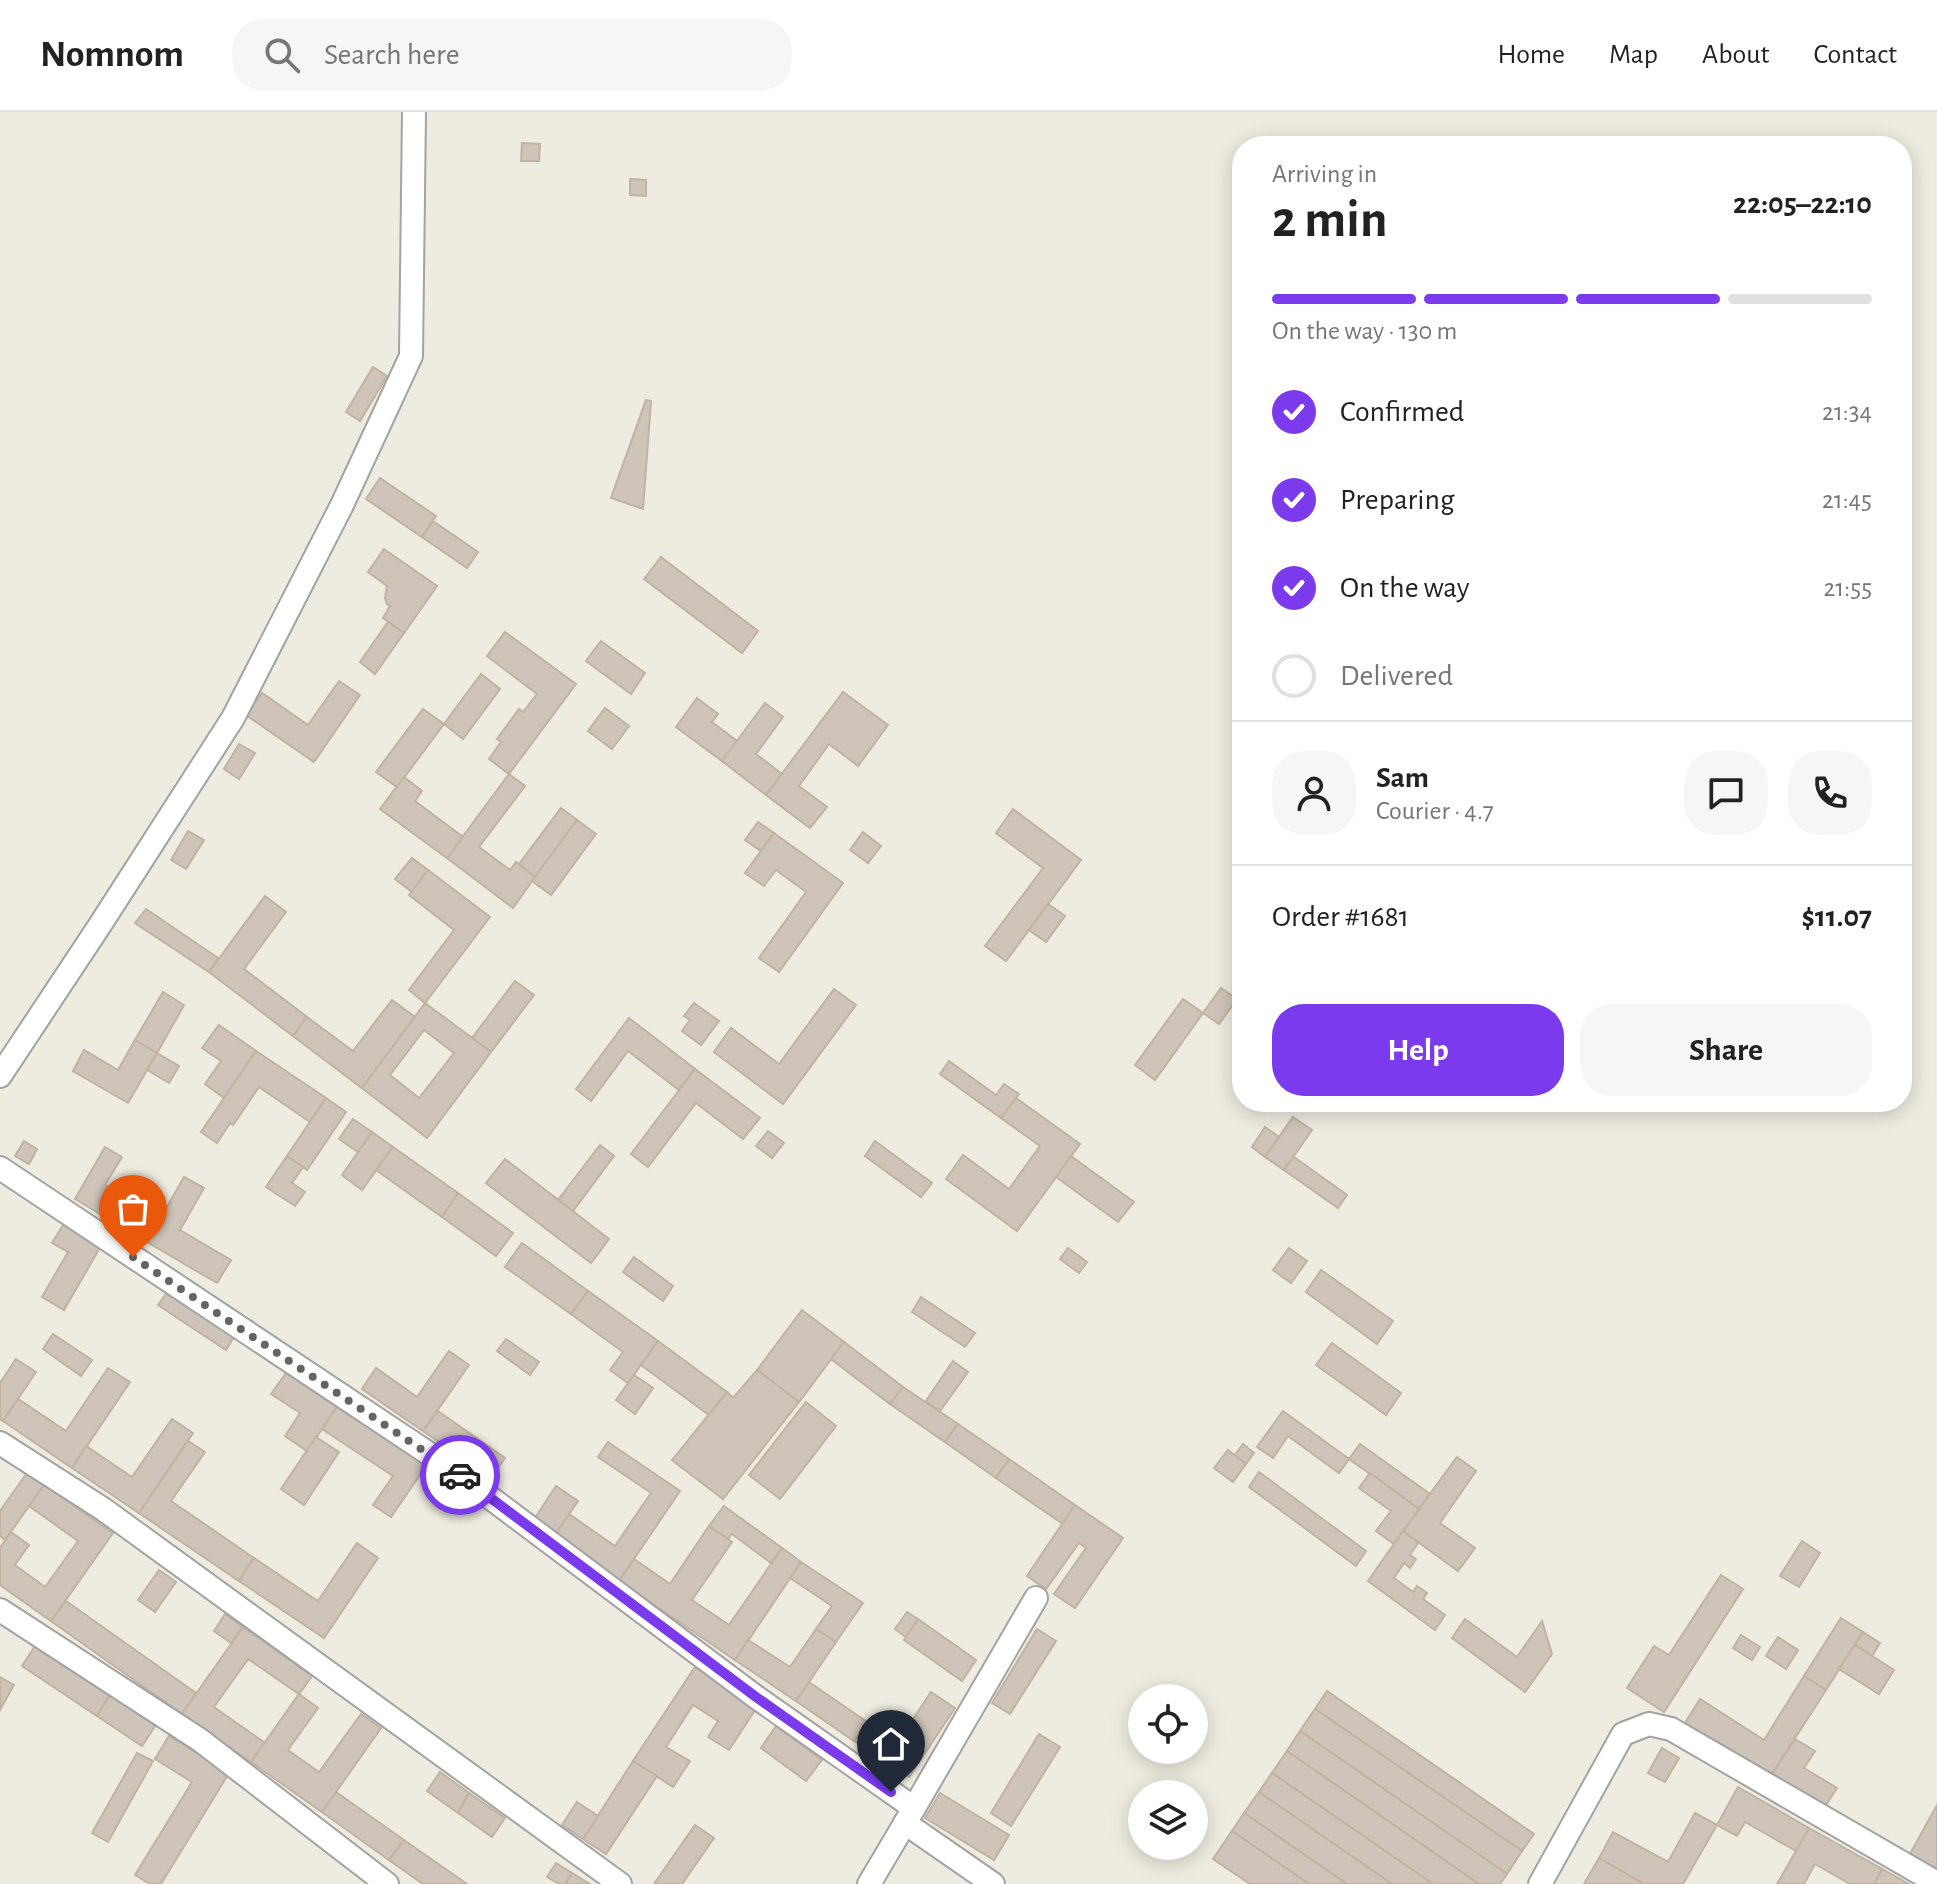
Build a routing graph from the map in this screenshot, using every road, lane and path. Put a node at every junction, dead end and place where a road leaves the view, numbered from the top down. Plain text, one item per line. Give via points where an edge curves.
1 (414, 112) edge
2 (0, 1076) edge
3 (0, 1168) edge
4 (0, 1443) edge
5 (1036, 1598) dead end
6 (0, 1610) edge
7 (909, 1816) junction
8 (1937, 1883) edge
9 (387, 1884) edge
10 (620, 1884) edge
11 (869, 1884) edge
12 (993, 1884) edge
13 (1540, 1884) edge

1 - 2 street via 411,356 233,718
3 - 7 street via 452,1469
4 - 10 street via 103,1509
5 - 7 street
6 - 9 street via 200,1740
7 - 11 street
7 - 12 street
8 - 13 street via 1671,1729 1649,1724 1623,1734

